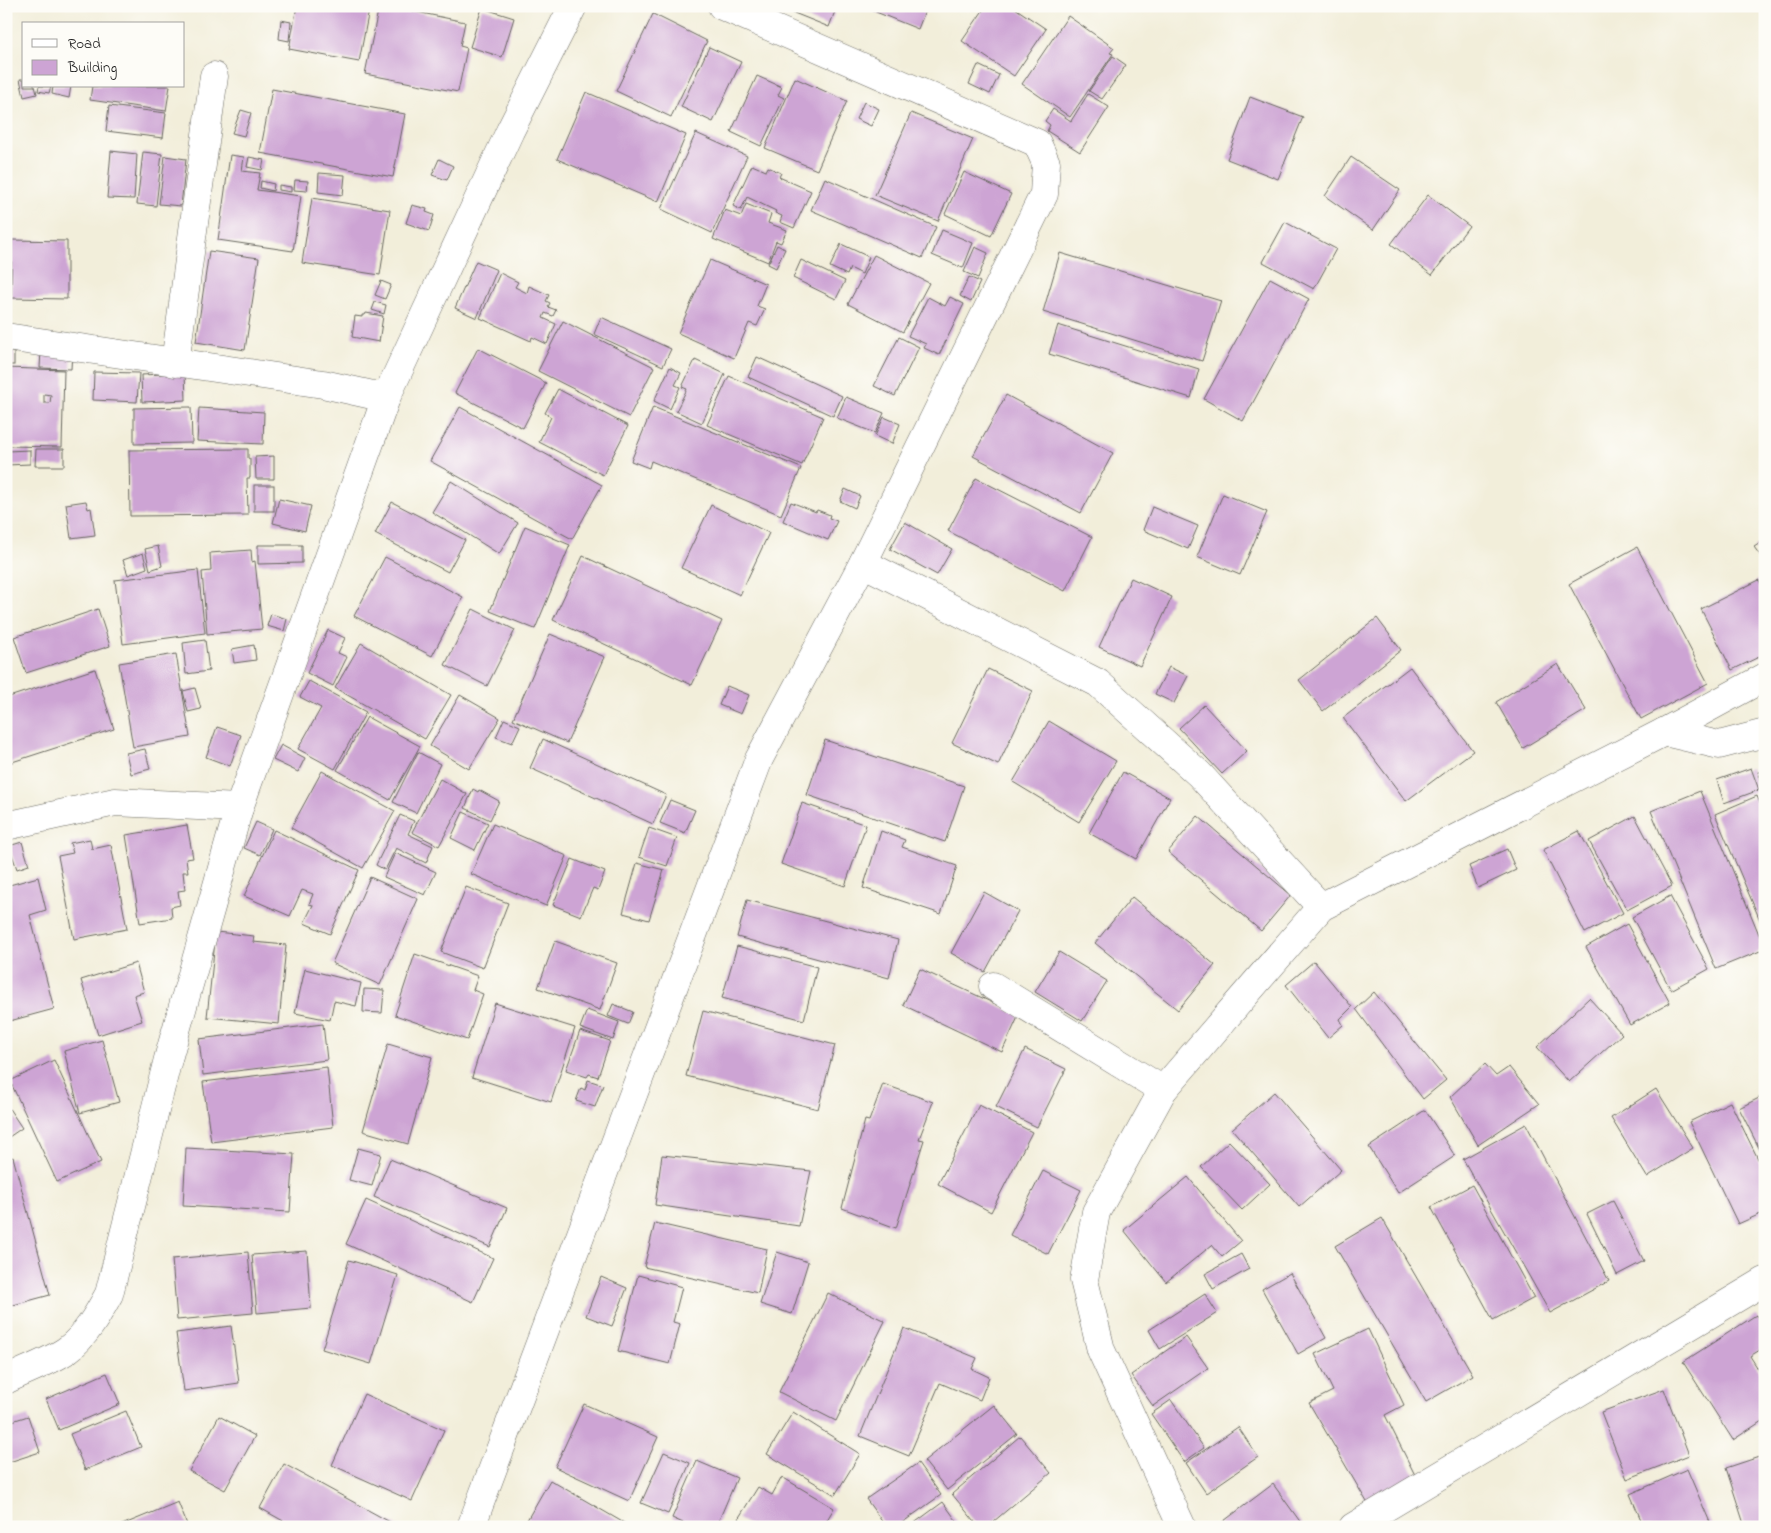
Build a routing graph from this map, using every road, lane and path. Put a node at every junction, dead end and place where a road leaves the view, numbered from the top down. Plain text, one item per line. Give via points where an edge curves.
1 (573, 6) edge
2 (722, 6) edge
3 (214, 76) dead end
4 (6, 337) edge
5 (174, 363) junction
6 (386, 398) junction
7 (863, 563) junction
8 (1765, 678) edge
9 (1664, 732) junction
10 (1765, 733) edge
11 (239, 808) junction
12 (6, 826) edge
13 (1321, 907) junction
14 (993, 986) dead end
15 (1163, 1090) junction
16 (1765, 1281) edge
17 (6, 1380) edge
18 (471, 1527) edge
19 (1182, 1527) edge
20 (1353, 1527) edge

1 - 6 street via 510,131
2 - 7 street via 1037,143 1046,163 1044,194
3 - 5 street
4 - 5 street
5 - 6 street via 323,384
6 - 11 street
7 - 13 street via 1098,683 1199,774
7 - 18 street via 760,759
8 - 9 street
9 - 10 street via 1719,746
9 - 13 street
11 - 12 street via 115,802
11 - 17 street via 168,1059 109,1294 85,1333 66,1350
13 - 15 street
14 - 15 street
15 - 19 street via 1096,1212 1084,1280 1101,1350
16 - 20 street

